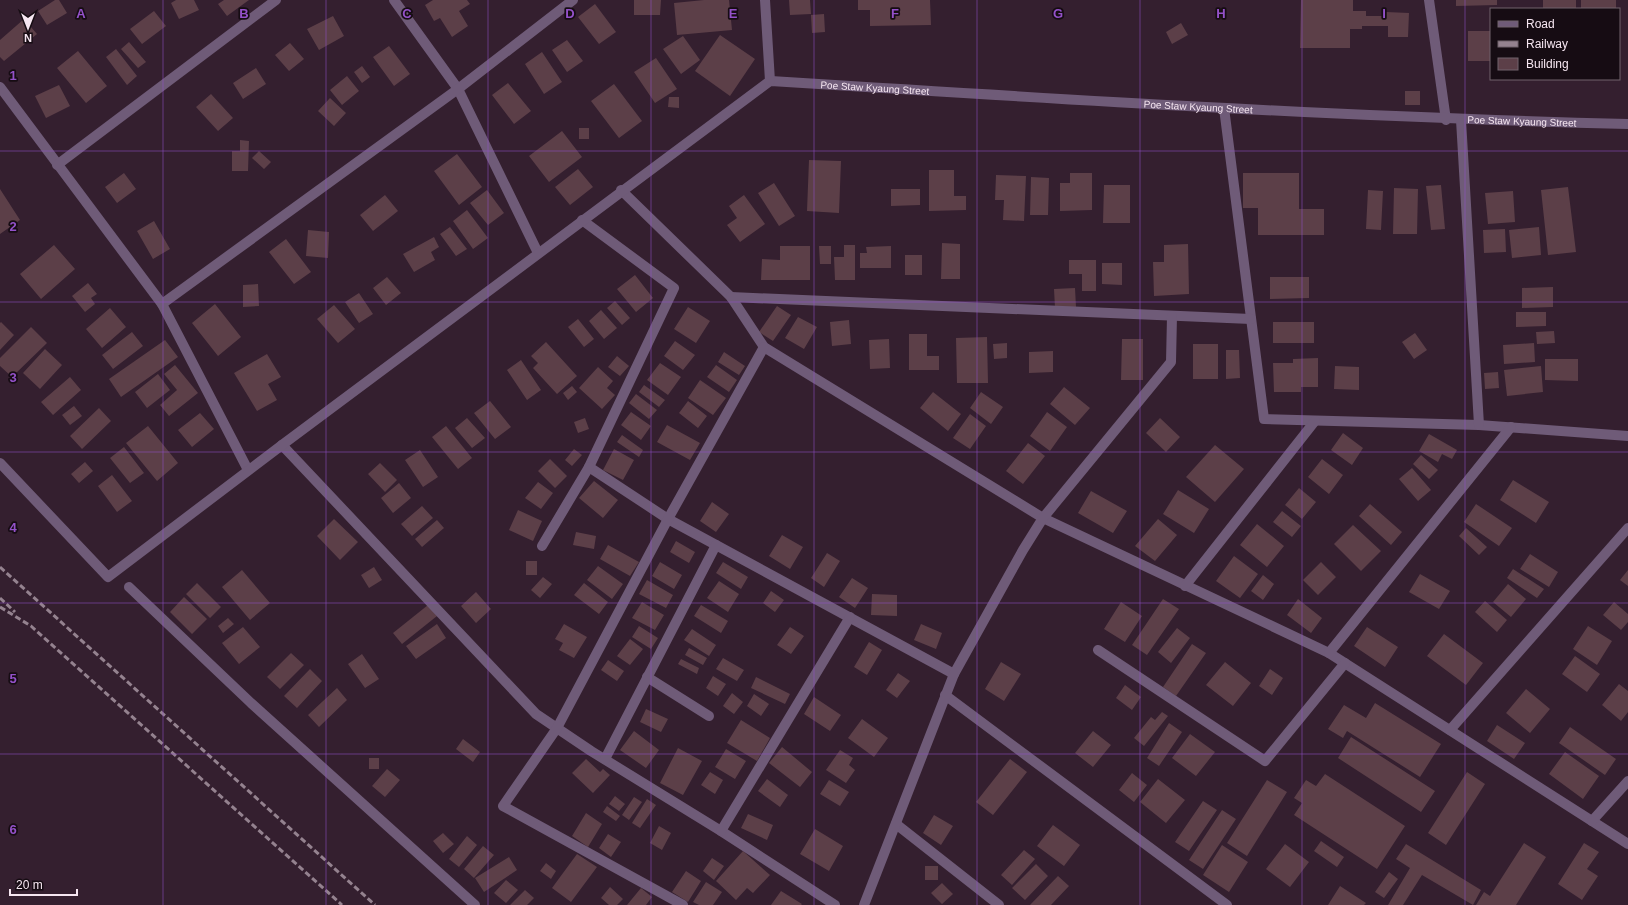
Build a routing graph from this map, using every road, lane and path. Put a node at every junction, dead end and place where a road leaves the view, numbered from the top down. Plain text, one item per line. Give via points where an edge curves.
1 (276, 0) edge
2 (394, 0) edge
3 (573, 0) edge
4 (765, 0) edge
5 (1429, 0) edge
6 (770, 80) junction
7 (0, 87) edge
8 (458, 89) junction
9 (1224, 108) junction
10 (1446, 120) junction
11 (1461, 120) junction
12 (1628, 124) edge
13 (57, 165) junction
14 (621, 190) junction
15 (582, 220) junction
16 (538, 253) junction
17 (731, 297) junction
18 (162, 304) junction
19 (1172, 316) junction
20 (1251, 319) junction
21 (764, 347) junction
22 (1315, 421) junction
23 (1479, 425) junction
24 (1511, 427) junction
25 (1628, 436) edge
26 (282, 445) junction
27 (0, 463) edge
28 (589, 467) junction
29 (248, 470) junction
30 (1043, 518) junction
31 (668, 519) junction
32 (1628, 528) edge
33 (716, 545) junction
34 (542, 546) dead end
35 (1185, 586) junction
36 (129, 587) dead end
37 (850, 617) junction
38 (1098, 650) dead end
39 (1329, 653) junction
40 (1345, 662) junction
41 (954, 674) junction
42 (647, 677) junction
43 (945, 695) junction
44 (708, 716) dead end
45 (557, 728) junction
46 (1450, 730) junction
47 (605, 759) junction
48 (1628, 781) edge
49 (1592, 821) junction
50 (896, 824) junction
51 (720, 831) junction
52 (1628, 844) edge
53 (475, 905) edge
54 (683, 905) edge
55 (835, 905) edge
56 (864, 905) edge
57 (999, 905) edge
58 (1227, 905) edge

1 - 13 street
2 - 8 street
3 - 8 street
4 - 6 street
5 - 10 street
6 - 9 street, Poe Staw Kyaung Street
6 - 14 street
7 - 13 street
8 - 16 street
8 - 18 street
9 - 10 street, Poe Staw Kyaung Street
9 - 20 street
10 - 11 street, Poe Staw Kyaung Street
11 - 12 street, Poe Staw Kyaung Street
11 - 23 street
13 - 18 street
14 - 15 street
14 - 17 street
15 - 16 street
15 - 28 street via 674,288
16 - 26 street
17 - 19 street
17 - 21 street
18 - 29 street
19 - 20 street
19 - 30 street via 1171,362
20 - 22 street via 1264,420
21 - 30 street
21 - 31 street
22 - 23 street
22 - 35 street
23 - 24 street
24 - 25 street
24 - 39 street
26 - 29 street
26 - 45 street via 536,714
27 - 29 street via 108,577
28 - 31 street
28 - 34 street
30 - 35 street
30 - 41 street
31 - 33 street
31 - 45 street
32 - 46 street
33 - 37 street
33 - 42 street
35 - 39 street
36 - 53 street via 251,704
37 - 41 street
37 - 51 street
38 - 40 street via 1265,761
39 - 40 street
40 - 46 street
41 - 43 street
42 - 44 street
42 - 47 street
43 - 50 street
43 - 58 street
45 - 47 street
45 - 54 street via 503,806
46 - 49 street
47 - 51 street
48 - 49 street
49 - 52 street
50 - 56 street
50 - 57 street
51 - 55 street

